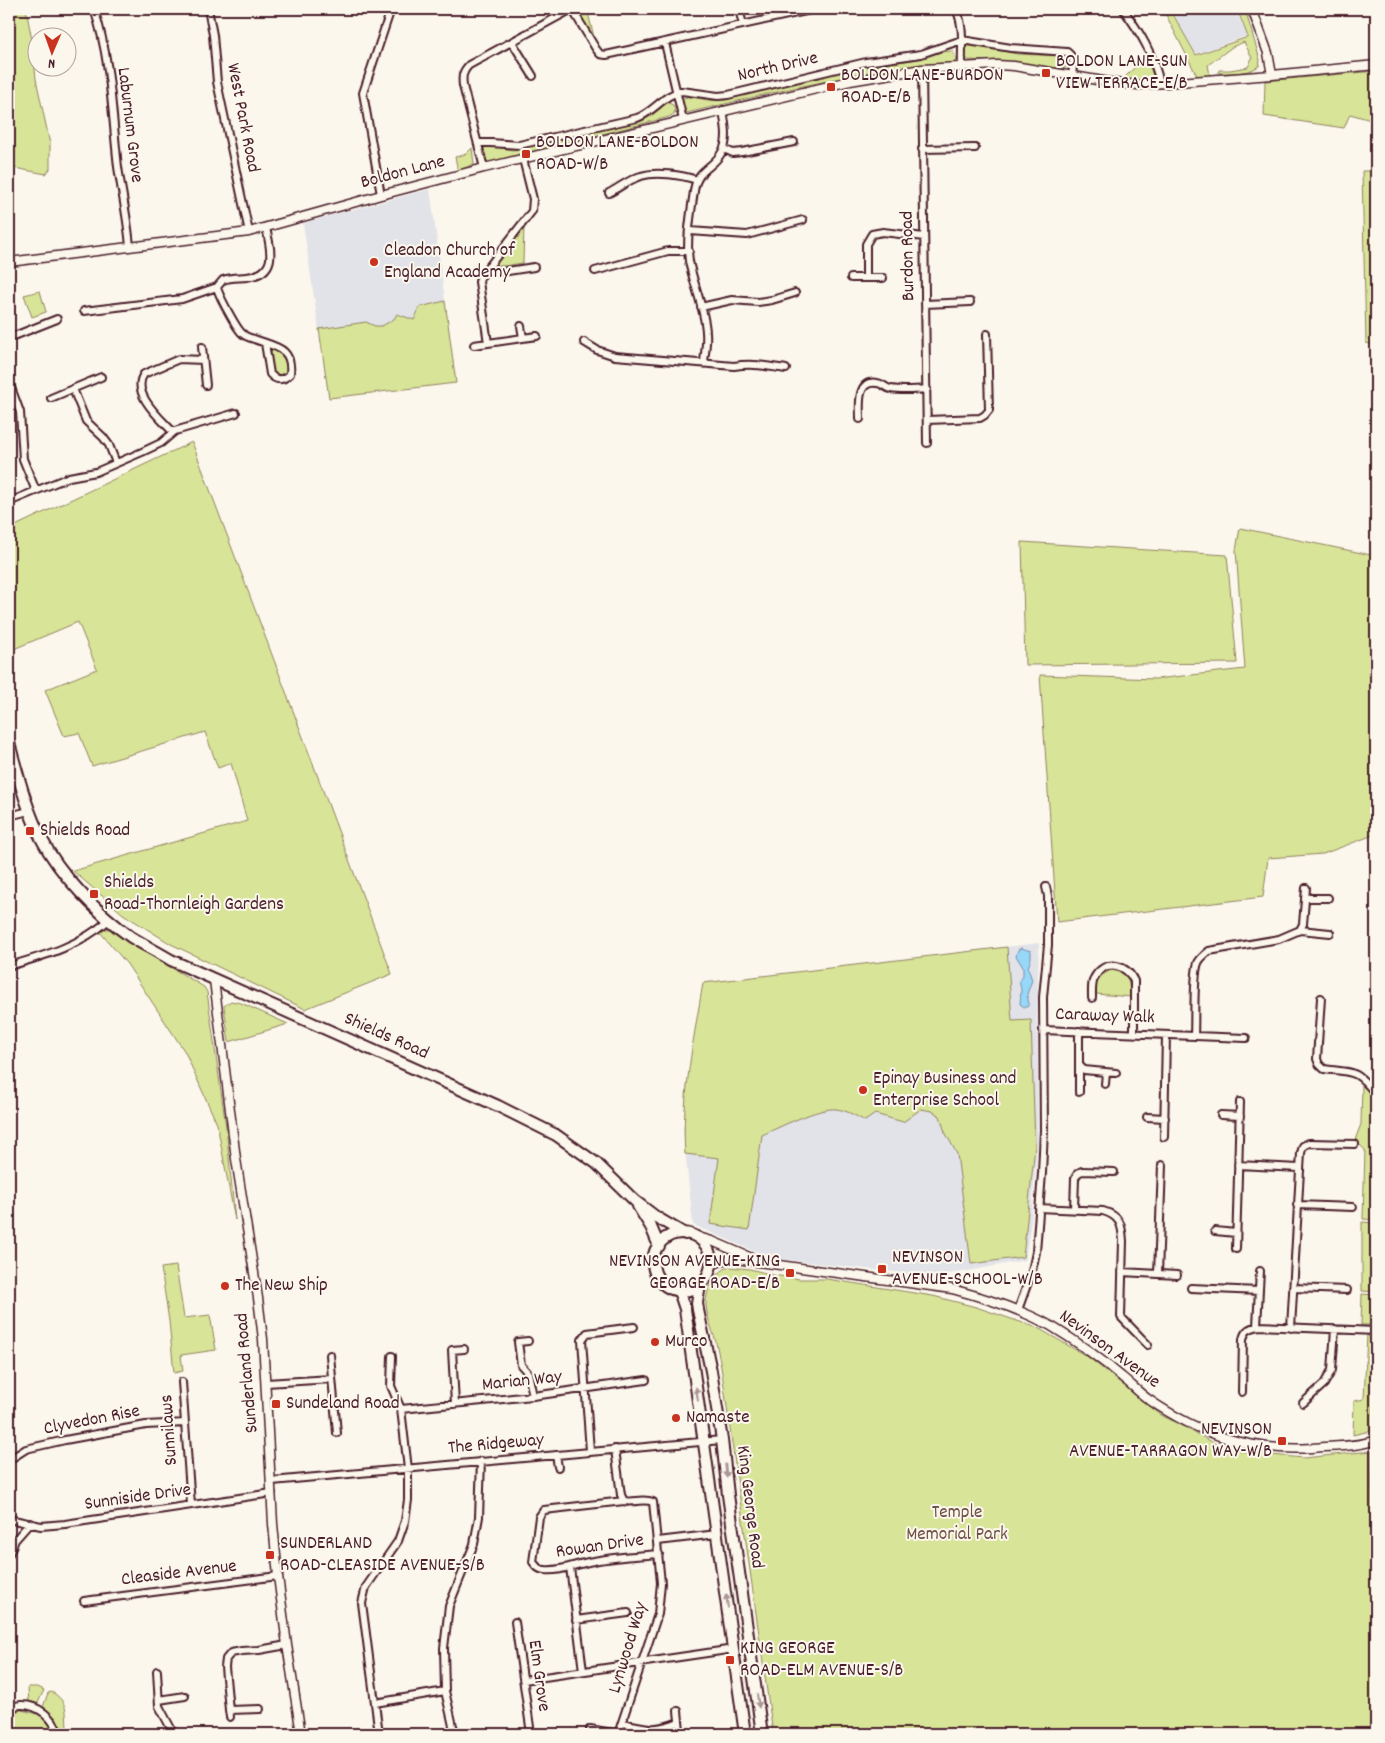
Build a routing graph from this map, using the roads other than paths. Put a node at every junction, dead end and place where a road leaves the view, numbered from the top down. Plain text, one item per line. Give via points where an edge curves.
1 (94, 9) edge
2 (208, 9) edge
3 (391, 9) edge
4 (572, 9) edge
5 (739, 9) edge
6 (815, 9) edge
7 (956, 9) edge
8 (1123, 9) edge
9 (1252, 9) edge
10 (743, 25) junction
11 (962, 40) junction
12 (512, 42) junction
13 (665, 43) junction
14 (1376, 65) edge
15 (962, 66) junction
16 (922, 69) junction
17 (1272, 75) junction
18 (532, 76) dead end
19 (1072, 76) junction
20 (1160, 84) junction
21 (677, 92) junction
22 (723, 110) junction
23 (683, 120) junction
24 (794, 142) dead end
25 (478, 143) junction
26 (724, 148) junction
27 (975, 148) dead end
28 (922, 149) junction
29 (524, 158) junction
30 (484, 168) junction
31 (696, 180) junction
32 (609, 193) dead end
33 (381, 194) junction
34 (803, 220) dead end
35 (266, 228) junction
36 (690, 231) junction
37 (249, 232) junction
38 (924, 237) junction
39 (130, 247) junction
40 (689, 251) junction
41 (9, 262) edge
42 (488, 267) junction
43 (534, 267) dead end
44 (595, 271) dead end
45 (851, 278) dead end
46 (866, 278) junction
47 (884, 278) dead end
48 (217, 287) junction
49 (795, 293) dead end
50 (970, 302) dead end
51 (925, 304) junction
52 (701, 307) junction
53 (84, 311) dead end
54 (57, 319) dead end
55 (521, 326) dead end
56 (987, 334) dead end
57 (537, 336) dead end
58 (9, 338) edge
59 (522, 338) junction
60 (584, 342) dead end
61 (265, 343) junction
62 (488, 343) junction
63 (474, 345) dead end
64 (202, 347) dead end
65 (203, 360) junction
66 (704, 362) junction
67 (786, 369) dead end
68 (101, 378) dead end
69 (9, 382) edge
70 (206, 385) dead end
71 (73, 389) junction
72 (927, 389) junction
73 (51, 398) dead end
74 (16, 401) junction
75 (9, 404) edge
76 (236, 413) dead end
77 (860, 419) dead end
78 (928, 420) junction
79 (173, 432) junction
80 (928, 443) dead end
81 (116, 463) junction
82 (36, 490) junction
83 (9, 502) edge
84 (9, 743) edge
85 (29, 811) junction
86 (9, 816) edge
87 (1046, 888) dead end
88 (1306, 888) dead end
89 (1305, 898) junction
90 (1328, 898) dead end
91 (110, 920) junction
92 (1300, 930) junction
93 (1330, 933) dead end
94 (9, 966) edge
95 (214, 980) junction
96 (1092, 998) dead end
97 (1321, 998) dead end
98 (1043, 1030) junction
99 (1079, 1031) junction
100 (1134, 1033) junction
101 (1166, 1035) junction
102 (1194, 1036) junction
103 (1246, 1038) dead end
104 (1079, 1065) junction
105 (1106, 1072) junction
106 (1116, 1073) dead end
107 (1105, 1084) dead end
108 (1079, 1092) dead end
109 (1376, 1094) edge
110 (1240, 1102) dead end
111 (1221, 1115) dead end
112 (1240, 1116) junction
113 (1147, 1117) dead end
114 (1165, 1118) junction
115 (1164, 1136) dead end
116 (1355, 1144) dead end
117 (1162, 1165) dead end
118 (1238, 1165) junction
119 (1299, 1168) junction
120 (1114, 1172) dead end
121 (635, 1201) junction
122 (1297, 1205) junction
123 (1354, 1207) dead end
124 (1039, 1208) junction
125 (1074, 1209) junction
126 (1215, 1231) dead end
127 (1236, 1232) junction
128 (690, 1235) junction
129 (659, 1246) junction
130 (1236, 1249) dead end
131 (760, 1262) junction
132 (711, 1265) junction
133 (1260, 1270) dead end
134 (1122, 1272) junction
135 (1158, 1274) junction
136 (1177, 1275) dead end
137 (700, 1286) junction
138 (1191, 1288) dead end
139 (1293, 1288) junction
140 (1347, 1290) dead end
141 (679, 1291) junction
142 (1259, 1291) junction
143 (1018, 1310) junction
144 (1257, 1326) junction
145 (634, 1327) dead end
146 (1291, 1328) junction
147 (1335, 1330) junction
148 (1376, 1331) edge
149 (528, 1341) dead end
150 (1148, 1345) dead end
151 (464, 1349) dead end
152 (330, 1354) dead end
153 (392, 1356) dead end
154 (332, 1379) junction
155 (646, 1380) dead end
156 (182, 1382) dead end
157 (266, 1383) junction
158 (586, 1390) junction
159 (1242, 1392) dead end
160 (532, 1396) junction
161 (1304, 1403) dead end
162 (456, 1404) junction
163 (401, 1409) junction
164 (185, 1423) junction
165 (338, 1433) dead end
166 (722, 1440) junction
167 (1376, 1440) edge
168 (704, 1442) junction
169 (615, 1449) junction
170 (590, 1452) junction
171 (556, 1455) junction
172 (9, 1460) edge
173 (481, 1461) junction
174 (558, 1467) dead end
175 (408, 1469) junction
176 (272, 1481) junction
177 (272, 1493) junction
178 (624, 1501) junction
179 (191, 1505) junction
180 (9, 1518) edge
181 (30, 1523) junction
182 (717, 1534) junction
183 (658, 1542) junction
184 (9, 1554) edge
185 (659, 1554) junction
186 (570, 1567) junction
187 (278, 1576) junction
188 (84, 1601) dead end
189 (628, 1613) dead end
190 (576, 1620) junction
191 (515, 1622) dead end
192 (286, 1646) junction
193 (750, 1647) junction
194 (734, 1649) junction
195 (642, 1663) junction
196 (583, 1671) junction
197 (157, 1672) dead end
198 (524, 1680) junction
199 (445, 1692) junction
200 (184, 1696) dead end
201 (158, 1700) junction
202 (374, 1703) junction
203 (9, 1709) edge
204 (260, 1709) dead end
205 (229, 1710) junction
206 (678, 1711) dead end
207 (230, 1717) dead end
208 (622, 1723) junction
209 (590, 1729) edge
210 (59, 1734) edge
211 (174, 1734) edge
212 (301, 1734) edge
213 (379, 1734) edge
214 (456, 1734) edge
215 (531, 1734) edge
216 (618, 1734) edge
217 (746, 1734) edge
218 (762, 1734) edge

1 - 39 street, Laburnum Grove via 104,43
2 - 37 street, West Park Road via 219,90
3 - 33 street via 363,93
4 - 12 street
4 - 13 street via 600,54 612,55
5 - 10 street
6 - 10 street
7 - 11 street
8 - 20 street via 1152,56
9 - 17 street via 1268,53
10 - 13 street
11 - 15 street
11 - 19 street, North Drive via 1067,52 1073,60
11 - 21 street, North Drive via 921,54 866,62 728,95
12 - 18 street
12 - 25 street via 464,71 462,77
13 - 21 street
14 - 17 street, Boldon Lane
15 - 16 street, Boldon Lane
15 - 19 street, Boldon Lane via 1014,66
16 - 22 street, Boldon Lane via 850,81
16 - 28 street, Burdon Road
17 - 20 street, Boldon Lane
19 - 20 street, Boldon Lane via 1115,83
21 - 23 street
21 - 25 street via 637,118 519,145
22 - 23 street, Boldon Lane
22 - 26 street via 726,128
23 - 29 street, Boldon Lane
24 - 26 street via 733,153
25 - 30 street
26 - 31 street
27 - 28 street
28 - 38 street, Burdon Road
29 - 30 street, Boldon Lane
29 - 42 street via 533,199 532,211
30 - 33 street, Boldon Lane
31 - 32 street via 683,175 641,176
31 - 36 street
33 - 35 street, Boldon Lane
34 - 36 street via 747,235
35 - 37 street, Boldon Lane
35 - 48 street via 271,252 270,263 264,271 223,280
36 - 40 street
37 - 39 street, Boldon Lane
38 - 46 street via 883,232 872,234 866,244
38 - 51 street, Burdon Road
39 - 41 street, Boldon Lane
40 - 44 street via 668,251
40 - 52 street
42 - 43 street via 501,272
42 - 62 street via 479,282
45 - 46 street
46 - 47 street
48 - 53 street via 182,299
48 - 61 street via 243,335
49 - 52 street via 772,300 732,300
50 - 51 street
51 - 72 street, Burdon Road
52 - 66 street via 706,330
54 - 58 street
55 - 59 street
56 - 78 street via 989,410 986,415
57 - 59 street
59 - 62 street
60 - 66 street via 615,356
61 - 61 street via 270,374 279,380 286,379 290,374 289,357 284,351
62 - 63 street
64 - 65 street
65 - 70 street
65 - 79 street via 179,359 144,374 141,379 140,390 146,402
66 - 67 street
68 - 71 street
69 - 74 street
71 - 73 street
71 - 81 street via 86,421 104,437
72 - 77 street via 892,390 876,382 870,383 860,395
72 - 78 street, Burdon Road
74 - 75 street
74 - 82 street via 20,412 23,459
76 - 79 street
78 - 80 street, Burdon Road
79 - 81 street via 161,443
81 - 82 street
82 - 83 street
84 - 85 highway, Shields Road
85 - 86 street
85 - 91 highway, Shields Road via 61,868
87 - 98 street via 1048,945
88 - 89 street
89 - 90 street
89 - 92 street
91 - 94 street via 62,950
91 - 95 highway, Shields Road via 171,960
92 - 93 street
92 - 102 street via 1279,939 1209,951 1202,957 1196,974
95 - 121 highway, Shields Road via 498,1106 556,1136 596,1163
95 - 157 street, Sunderland Road via 236,1159 258,1298
96 - 100 street via 1095,976 1100,970 1116,966 1125,968 1134,981
97 - 109 street via 1319,1064 1324,1069 1358,1074
98 - 99 street, Caraway Walk
98 - 124 street via 1044,1130
99 - 100 street, Caraway Walk
99 - 104 street
100 - 101 street, Caraway Walk
101 - 102 street, Caraway Walk
101 - 114 street, Caraway Walk
102 - 103 street, Caraway Walk
104 - 105 street via 1084,1070
104 - 108 street
105 - 106 street
105 - 107 street
110 - 112 street
111 - 112 street
112 - 118 street
113 - 114 street
114 - 115 street, Caraway Walk
116 - 119 street via 1309,1143 1303,1146
117 - 135 street
118 - 119 street
118 - 127 street
119 - 122 street
120 - 125 street via 1078,1173
121 - 128 highway, Shields Road via 656,1217
121 - 129 highway, Shields Road
122 - 123 street
122 - 139 street
124 - 125 street
124 - 143 street via 1036,1252
125 - 134 street via 1103,1210 1118,1220 1122,1229
126 - 127 street
127 - 130 street
128 - 129 highway via 670,1236
128 - 131 street, Nevinson Avenue
128 - 132 highway via 708,1248
129 - 141 highway via 654,1255 656,1274 662,1283
131 - 132 street, Nevinson Avenue via 729,1258
131 - 143 street, Nevinson Avenue via 952,1288
132 - 137 highway via 706,1280
133 - 142 street
134 - 135 street
134 - 150 street via 1121,1317
135 - 136 street
137 - 141 highway
137 - 166 highway, King George Road via 698,1310
138 - 142 street
139 - 140 street
139 - 146 street
168 -> 141 highway, King George Road via 685,1309
142 - 144 street
143 - 167 street, Nevinson Avenue via 1071,1338 1146,1398 1180,1420 1226,1439 1298,1448
144 - 146 street
144 - 159 street via 1245,1332 1243,1339
145 - 158 street via 587,1333 582,1340
146 - 147 street
147 - 148 street
147 - 161 street via 1332,1370 1324,1384
149 - 160 street via 518,1342 521,1365 528,1373
151 - 162 street via 452,1350
152 - 154 street
153 - 163 street via 391,1386
154 - 157 street
154 - 165 street
155 - 158 street, Marian Way
156 - 164 street, Sunnilaws
157 - 176 street, Sunderland Road
158 - 160 street, Marian Way
158 - 170 street
160 - 162 street, Marian Way
162 - 163 street, Marian Way
163 - 175 street
164 - 172 street, Clyvedon Rise via 146,1425 65,1440 26,1450
164 - 179 street, Sunnilaws
166 - 168 street, The Ridgeway
166 -> 193 highway, King George Road
168 - 169 street, The Ridgeway
168 - 182 highway, King George Road
169 - 170 street, The Ridgeway
169 - 178 street
170 - 171 street, The Ridgeway
171 - 173 street, The Ridgeway
171 - 174 street
173 - 175 street, The Ridgeway
173 - 199 street via 479,1517 474,1544 449,1606 444,1648
175 - 176 street, The Ridgeway
175 - 202 street via 405,1521 398,1541 366,1587 362,1604
176 - 177 street, Sunderland Road
177 - 179 street, Sunniside Drive
177 - 187 street, Sunderland Road
178 - 183 street, Lynwood Way via 653,1502
178 - 186 street, Rowan Drive via 544,1510 539,1517 533,1562 544,1571
179 - 181 street, Sunniside Drive via 65,1524 41,1526
180 - 181 street, Sunniside Drive
181 - 184 street via 15,1540
182 - 183 street
194 -> 182 highway, King George Road
183 - 185 street, Lynwood Way
185 - 186 street, Rowan Drive via 609,1558
185 - 195 street, Lynwood Way via 658,1614
186 - 190 street
187 - 188 street, Cleaside Avenue
187 - 192 street, Sunderland Road
189 - 190 street
190 - 196 street
191 - 198 street, Elm Grove
192 - 205 street via 232,1653 226,1659
192 - 212 street, Sunderland Road
193 - 194 highway
193 -> 218 highway, King George Road
194 - 195 street
194 - 217 highway, King George Road
195 - 196 street
195 - 208 street, Lynwood Way
196 - 198 street
197 - 201 street
198 - 215 street, Elm Grove
199 - 202 street
199 - 214 street
200 - 201 street
201 - 211 street
202 - 213 street
203 - 210 street via 20,1705 39,1709 50,1718
204 - 205 street
205 - 207 street
206 - 208 street via 679,1726 649,1729
208 - 216 street, Lynwood Way
209 - 216 street

